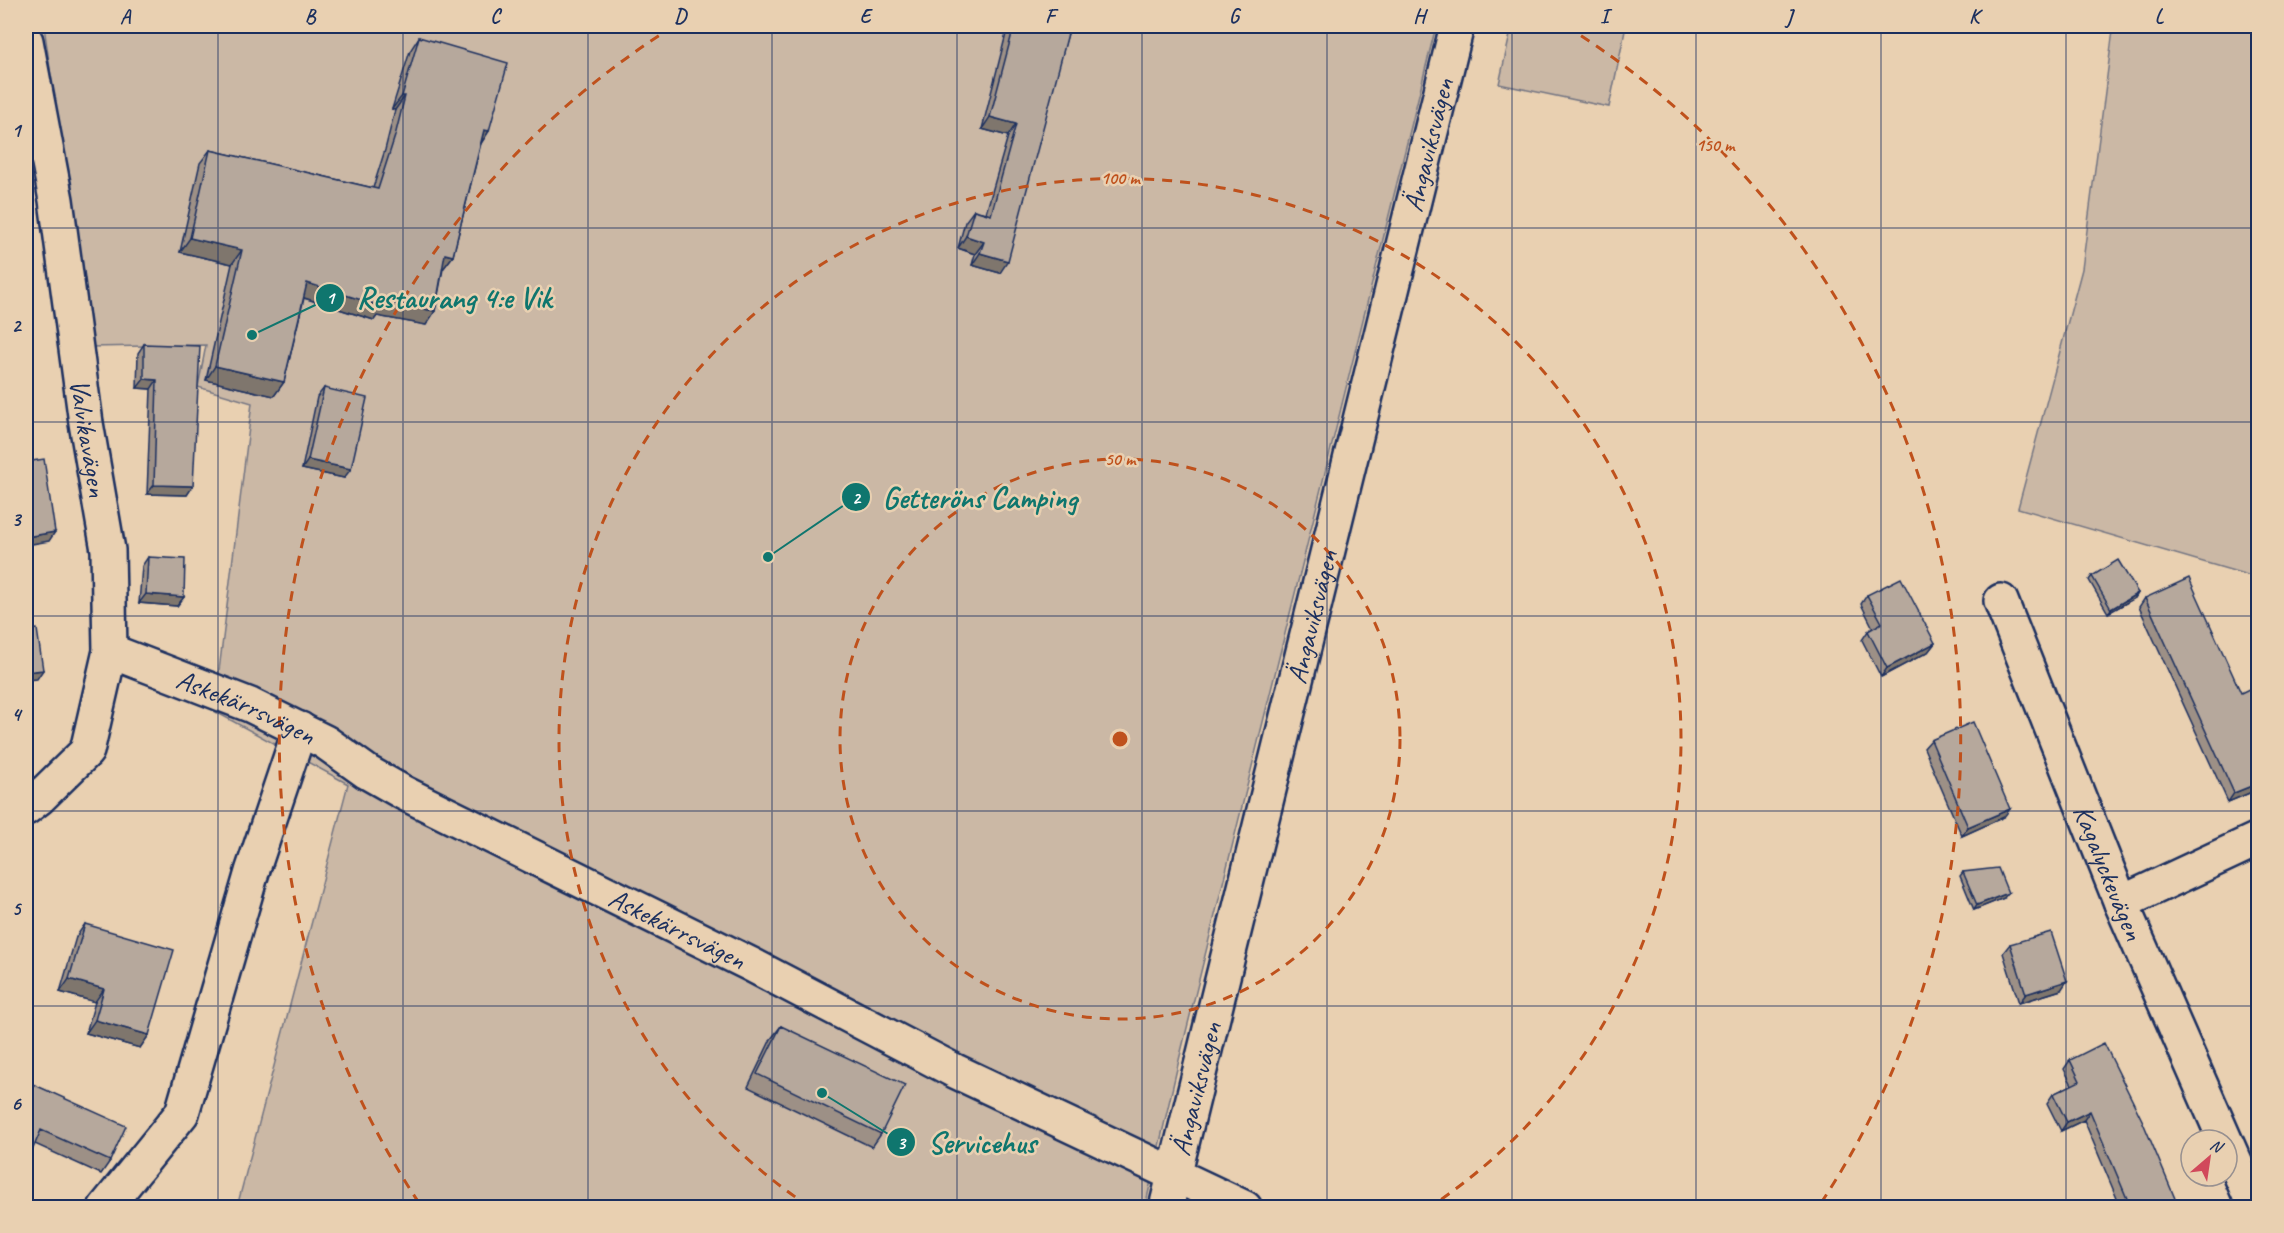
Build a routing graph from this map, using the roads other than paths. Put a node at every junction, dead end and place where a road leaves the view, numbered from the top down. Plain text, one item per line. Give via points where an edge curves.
1 (1457, 26) edge
2 (26, 41) edge
3 (2001, 601) dead end
4 (110, 651) junction
5 (300, 729) junction
6 (26, 808) edge
7 (2259, 839) edge
8 (2121, 903) junction
9 (2220, 1128) edge
10 (2239, 1171) edge
11 (1175, 1174) junction
12 (105, 1208) edge
13 (1166, 1208) edge
14 (1245, 1208) edge
15 (2255, 1208) edge

1 - 11 street, Ängaviksvägen
2 - 4 street, Valvikavägen via 56,200 86,423 108,550
3 - 8 street, Kagalyckevägen
4 - 5 street, Askekärrsvägen via 250,705
4 - 6 street, Valvikavägen via 87,750
5 - 11 street, Askekärrsvägen via 404,793 750,964 955,1071
5 - 12 street via 252,872 182,1113
7 - 8 street
8 - 9 street, Kagalyckevägen
10 - 15 street
11 - 13 street, Ängaviksvägen
11 - 14 street, Askekärrsvägen

